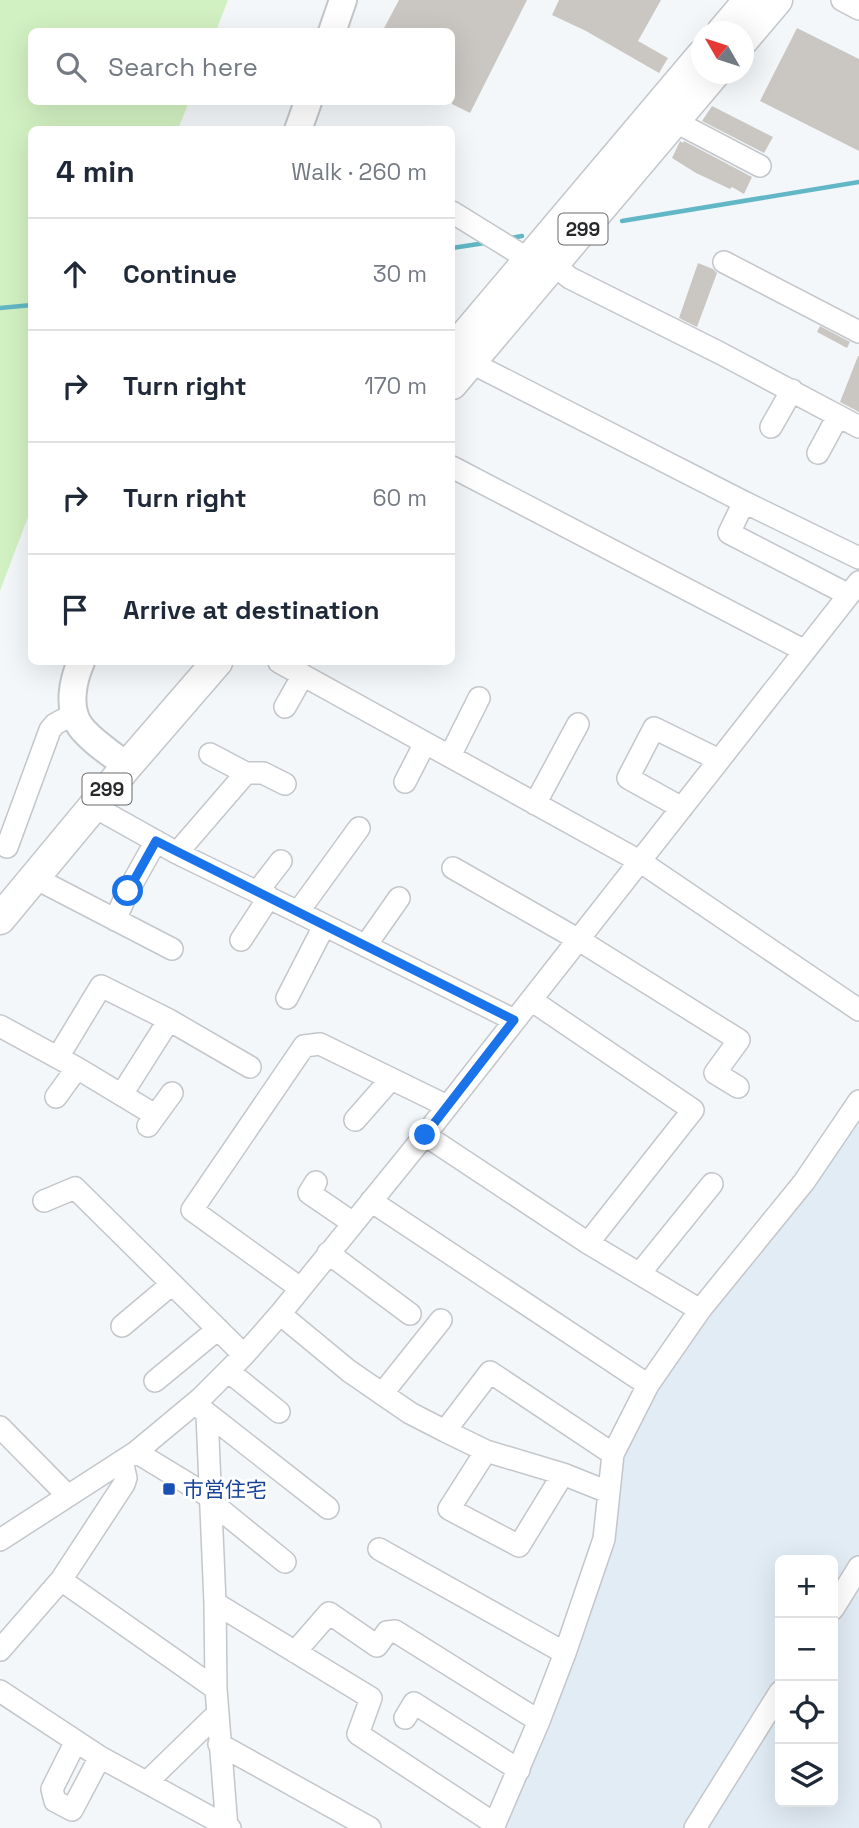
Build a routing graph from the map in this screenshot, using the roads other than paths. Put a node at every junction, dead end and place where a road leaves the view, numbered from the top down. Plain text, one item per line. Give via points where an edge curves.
1 (343, 0) edge
2 (749, 0) edge
3 (777, 0) edge
4 (842, 0) edge
5 (859, 9) edge
6 (731, 21) edge
7 (754, 27) edge
8 (333, 28) edge
9 (691, 67) edge
10 (705, 84) edge
11 (307, 105) edge
12 (674, 121) junction
13 (299, 126) edge
14 (760, 166) dead end
15 (455, 214) edge
16 (520, 251) junction
17 (724, 262) dead end
18 (859, 332) edge
19 (458, 365) edge
20 (792, 390) junction
21 (838, 416) junction
22 (771, 427) dead end
23 (859, 427) edge
24 (818, 453) dead end
25 (455, 469) edge
26 (744, 502) junction
27 (859, 558) edge
28 (854, 588) edge
29 (805, 652) junction
30 (80, 665) edge
31 (190, 665) edge
32 (214, 665) edge
33 (285, 665) edge
34 (303, 675) junction
35 (479, 698) dead end
36 (285, 707) dead end
37 (74, 714) junction
38 (578, 724) dead end
39 (425, 743) junction
40 (210, 754) dead end
41 (450, 756) junction
42 (119, 759) junction
43 (719, 760) junction
44 (246, 773) junction
45 (405, 782) dead end
46 (285, 784) dead end
47 (535, 804) junction
48 (93, 806) junction
49 (682, 808) junction
50 (359, 828) dead end
51 (156, 841) junction
52 (7, 847) dead end
53 (177, 853) junction
54 (281, 861) dead end
55 (641, 862) junction
56 (453, 868) dead end
57 (35, 878) junction
58 (0, 888) edge
59 (263, 895) junction
60 (399, 898) dead end
61 (299, 912) junction
62 (0, 919) edge
63 (116, 920) junction
64 (324, 926) junction
65 (241, 940) dead end
66 (579, 940) junction
67 (366, 945) junction
68 (172, 948) dead end
69 (287, 998) dead end
70 (531, 1000) junction
71 (859, 1010) edge
72 (169, 1020) junction
73 (514, 1020) junction
74 (0, 1026) edge
75 (324, 1032) dead end
76 (58, 1057) junction
77 (250, 1066) dead end
78 (77, 1068) junction
79 (391, 1079) junction
80 (738, 1087) dead end
81 (172, 1093) dead end
82 (122, 1094) junction
83 (56, 1097) dead end
84 (859, 1101) edge
85 (451, 1102) junction
86 (355, 1120) dead end
87 (425, 1135) junction
88 (316, 1181) dead end
89 (712, 1184) dead end
90 (44, 1201) dead end
91 (371, 1202) junction
92 (353, 1223) junction
93 (587, 1243) junction
94 (328, 1253) junction
95 (640, 1273) junction
96 (172, 1284) junction
97 (300, 1287) junction
98 (700, 1310) junction
99 (280, 1314) junction
100 (410, 1314) dead end
101 (441, 1321) dead end
102 (122, 1326) dead end
103 (218, 1329) junction
104 (244, 1355) junction
105 (229, 1371) junction
106 (155, 1381) dead end
107 (648, 1385) junction
108 (382, 1394) junction
109 (201, 1409) junction
110 (279, 1412) dead end
111 (1, 1430) edge
112 (444, 1432) junction
113 (486, 1451) junction
114 (613, 1454) junction
115 (129, 1456) junction
116 (563, 1475) junction
117 (608, 1492) junction
118 (68, 1496) junction
119 (210, 1499) junction
120 (328, 1508) dead end
121 (0, 1541) edge
122 (379, 1549) dead end
123 (285, 1562) dead end
124 (859, 1567) edge
125 (61, 1580) junction
126 (838, 1601) edge
127 (215, 1603) junction
128 (0, 1650) edge
129 (295, 1652) junction
130 (565, 1653) junction
131 (216, 1689) junction
132 (0, 1691) edge
133 (775, 1700) edge
134 (217, 1714) junction
135 (405, 1718) dead end
136 (539, 1721) junction
137 (76, 1741) junction
138 (219, 1744) junction
139 (100, 1757) junction
140 (519, 1770) junction
141 (147, 1782) junction
142 (494, 1826) edge
143 (228, 1828) edge
144 (370, 1828) edge
145 (695, 1828) edge

1 - 8 main road
2 - 6 highway
3 - 7 highway
4 - 5 street
9 - 16 highway, 299
10 - 12 highway, 299
11 - 13 main road
12 - 14 street
12 - 16 highway, 299
15 - 16 street
16 - 19 highway, 299
16 - 20 street
17 - 18 street
19 - 26 street
20 - 21 street
20 - 22 street
21 - 23 street
21 - 24 street
25 - 29 street
26 - 27 street
26 - 28 street via 730,533
28 - 29 street
29 - 43 street
30 - 37 main road via 73,690
31 - 42 highway, 299
32 - 42 highway, 299
33 - 34 street
34 - 36 street
34 - 39 street
35 - 41 street
37 - 42 main road via 80,726
37 - 52 street via 50,730
38 - 47 street
39 - 41 street
39 - 45 street
40 - 44 street
41 - 47 street
42 - 48 highway, 299
42 - 58 highway, 299
43 - 49 street
43 - 49 street via 654,728 628,778
44 - 46 street via 263,773
44 - 53 street
47 - 55 street
48 - 51 street
48 - 57 highway, 299
49 - 55 street
50 - 61 street
51 - 53 street
51 - 63 street
53 - 59 street
54 - 59 street
55 - 66 street
55 - 71 street
56 - 66 street
57 - 62 highway, 299
57 - 63 street
59 - 61 street
59 - 65 street
60 - 67 street
61 - 64 street
63 - 68 street
64 - 67 street
64 - 69 street
66 - 70 street
66 - 80 street via 739,1040 715,1073
67 - 73 street
70 - 73 street
70 - 93 street via 694,1110
72 - 76 street via 101,986
72 - 77 street
72 - 82 street
73 - 85 street
74 - 76 street
75 - 85 street
76 - 78 street
78 - 82 street
78 - 83 street
79 - 85 street
79 - 86 street
79 - 97 street via 320,1044 304,1046 192,1210
81 - 82 street via 151,1121
84 - 98 street via 804,1182
85 - 87 street
87 - 91 street
87 - 93 street
88 - 92 street via 309,1193
89 - 95 street
90 - 96 street via 75,1188
91 - 92 street
91 - 107 street
92 - 94 street
93 - 95 street
94 - 97 street
94 - 100 street
95 - 98 street
96 - 102 street
96 - 103 street
97 - 99 street
98 - 107 street
99 - 104 street
99 - 108 street
101 - 108 street
103 - 104 street
103 - 106 street
104 - 105 street
105 - 109 street
105 - 110 street
107 - 114 street
108 - 112 street
109 - 115 street
109 - 119 street
109 - 120 street
111 - 118 street
112 - 113 street
112 - 114 street via 490,1372
113 - 116 street
113 - 116 street via 449,1509 519,1546
114 - 117 street
115 - 118 street
115 - 119 street
115 - 125 street via 124,1484
116 - 117 street
117 - 130 street via 604,1539
118 - 121 street
119 - 123 street
119 - 127 street
122 - 130 street
124 - 126 street
125 - 128 street
125 - 131 street
127 - 129 street
127 - 131 street
129 - 136 street via 329,1613 377,1646 387,1632 395,1631
129 - 142 street via 371,1698 358,1734
130 - 136 street
131 - 134 street
132 - 137 street
133 - 145 street
134 - 138 street
134 - 141 street
135 - 140 street via 414,1703
136 - 140 street
137 - 139 street
137 - 139 street via 52,1789 55,1801 72,1810
138 - 143 street
138 - 144 street
139 - 141 street
140 - 142 street
141 - 143 street

